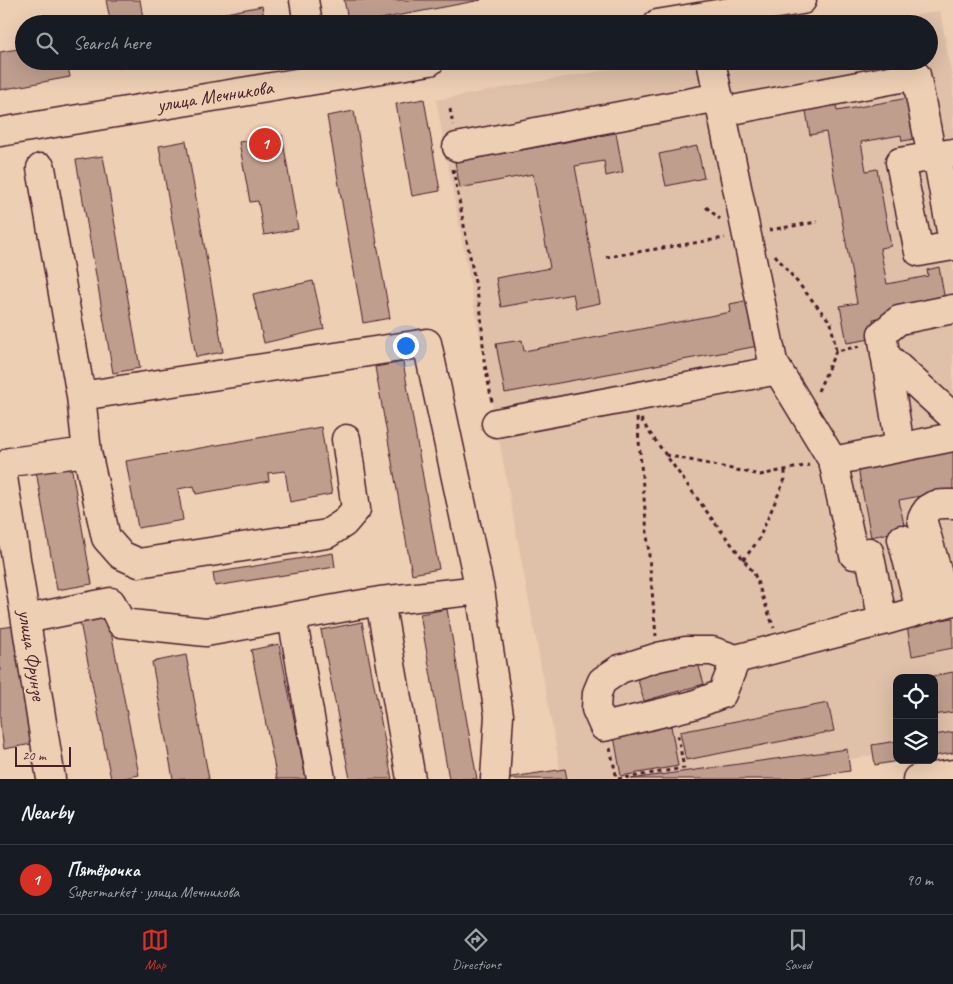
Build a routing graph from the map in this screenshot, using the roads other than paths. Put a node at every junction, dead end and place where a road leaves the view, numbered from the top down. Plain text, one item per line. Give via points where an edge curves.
1 (304, 0) edge
2 (802, 0) edge
3 (306, 15) edge
4 (728, 15) edge
5 (317, 70) edge
6 (713, 70) edge
7 (720, 105) junction
8 (0, 132) edge
9 (458, 147) road end
10 (941, 155) edge
11 (41, 168) dead end
12 (953, 242) edge
13 (953, 246) edge
14 (953, 309) edge
15 (884, 348) junction
16 (778, 370) junction
17 (81, 396) junction
18 (953, 417) edge
19 (496, 423) road end
20 (953, 437) edge
21 (346, 440) dead end
22 (900, 447) junction
23 (87, 452) junction
24 (833, 461) junction
25 (1, 471) edge
26 (953, 504) edge
27 (902, 540) dead end
28 (480, 590) junction
29 (380, 601) junction
30 (950, 601) edge
31 (920, 610) junction
32 (292, 617) junction
33 (26, 619) junction
34 (883, 621) junction
35 (736, 659) junction
36 (953, 774) edge
37 (51, 779) edge
38 (321, 779) edge
39 (411, 779) edge
40 (495, 779) edge
41 (917, 779) edge

1 - 3 main road
2 - 4 main road
5 - 8 main road, улица Мечникова
6 - 7 main road
7 - 9 main road
7 - 10 main road via 916,75
7 - 16 main road via 773,362
10 - 12 main road
10 - 13 main road via 900,162 918,252
11 - 17 main road
14 - 15 main road via 899,320 882,334
15 - 18 main road
15 - 22 main road
16 - 19 main road
16 - 24 main road
17 - 23 main road
17 - 28 main road via 427,343
20 - 22 main road
21 - 23 main road via 356,509 344,523 327,534 139,563 121,555 106,538
22 - 24 main road
23 - 25 main road via 10,462
24 - 34 main road via 854,555 869,552
25 - 33 main road, улица Фрунзе
26 - 30 main road via 935,504 926,510 922,518
27 - 31 main road
28 - 29 main road
28 - 40 main road via 499,715
29 - 32 main road
29 - 39 main road
30 - 31 main road
31 - 34 main road
32 - 33 main road via 206,632 121,623 110,602
32 - 38 main road
33 - 37 main road, улица Фрунзе
34 - 35 main road
35 - 35 main road via 722,694 693,705 604,727 596,709 602,681 620,669 686,652 712,651
36 - 41 main road

